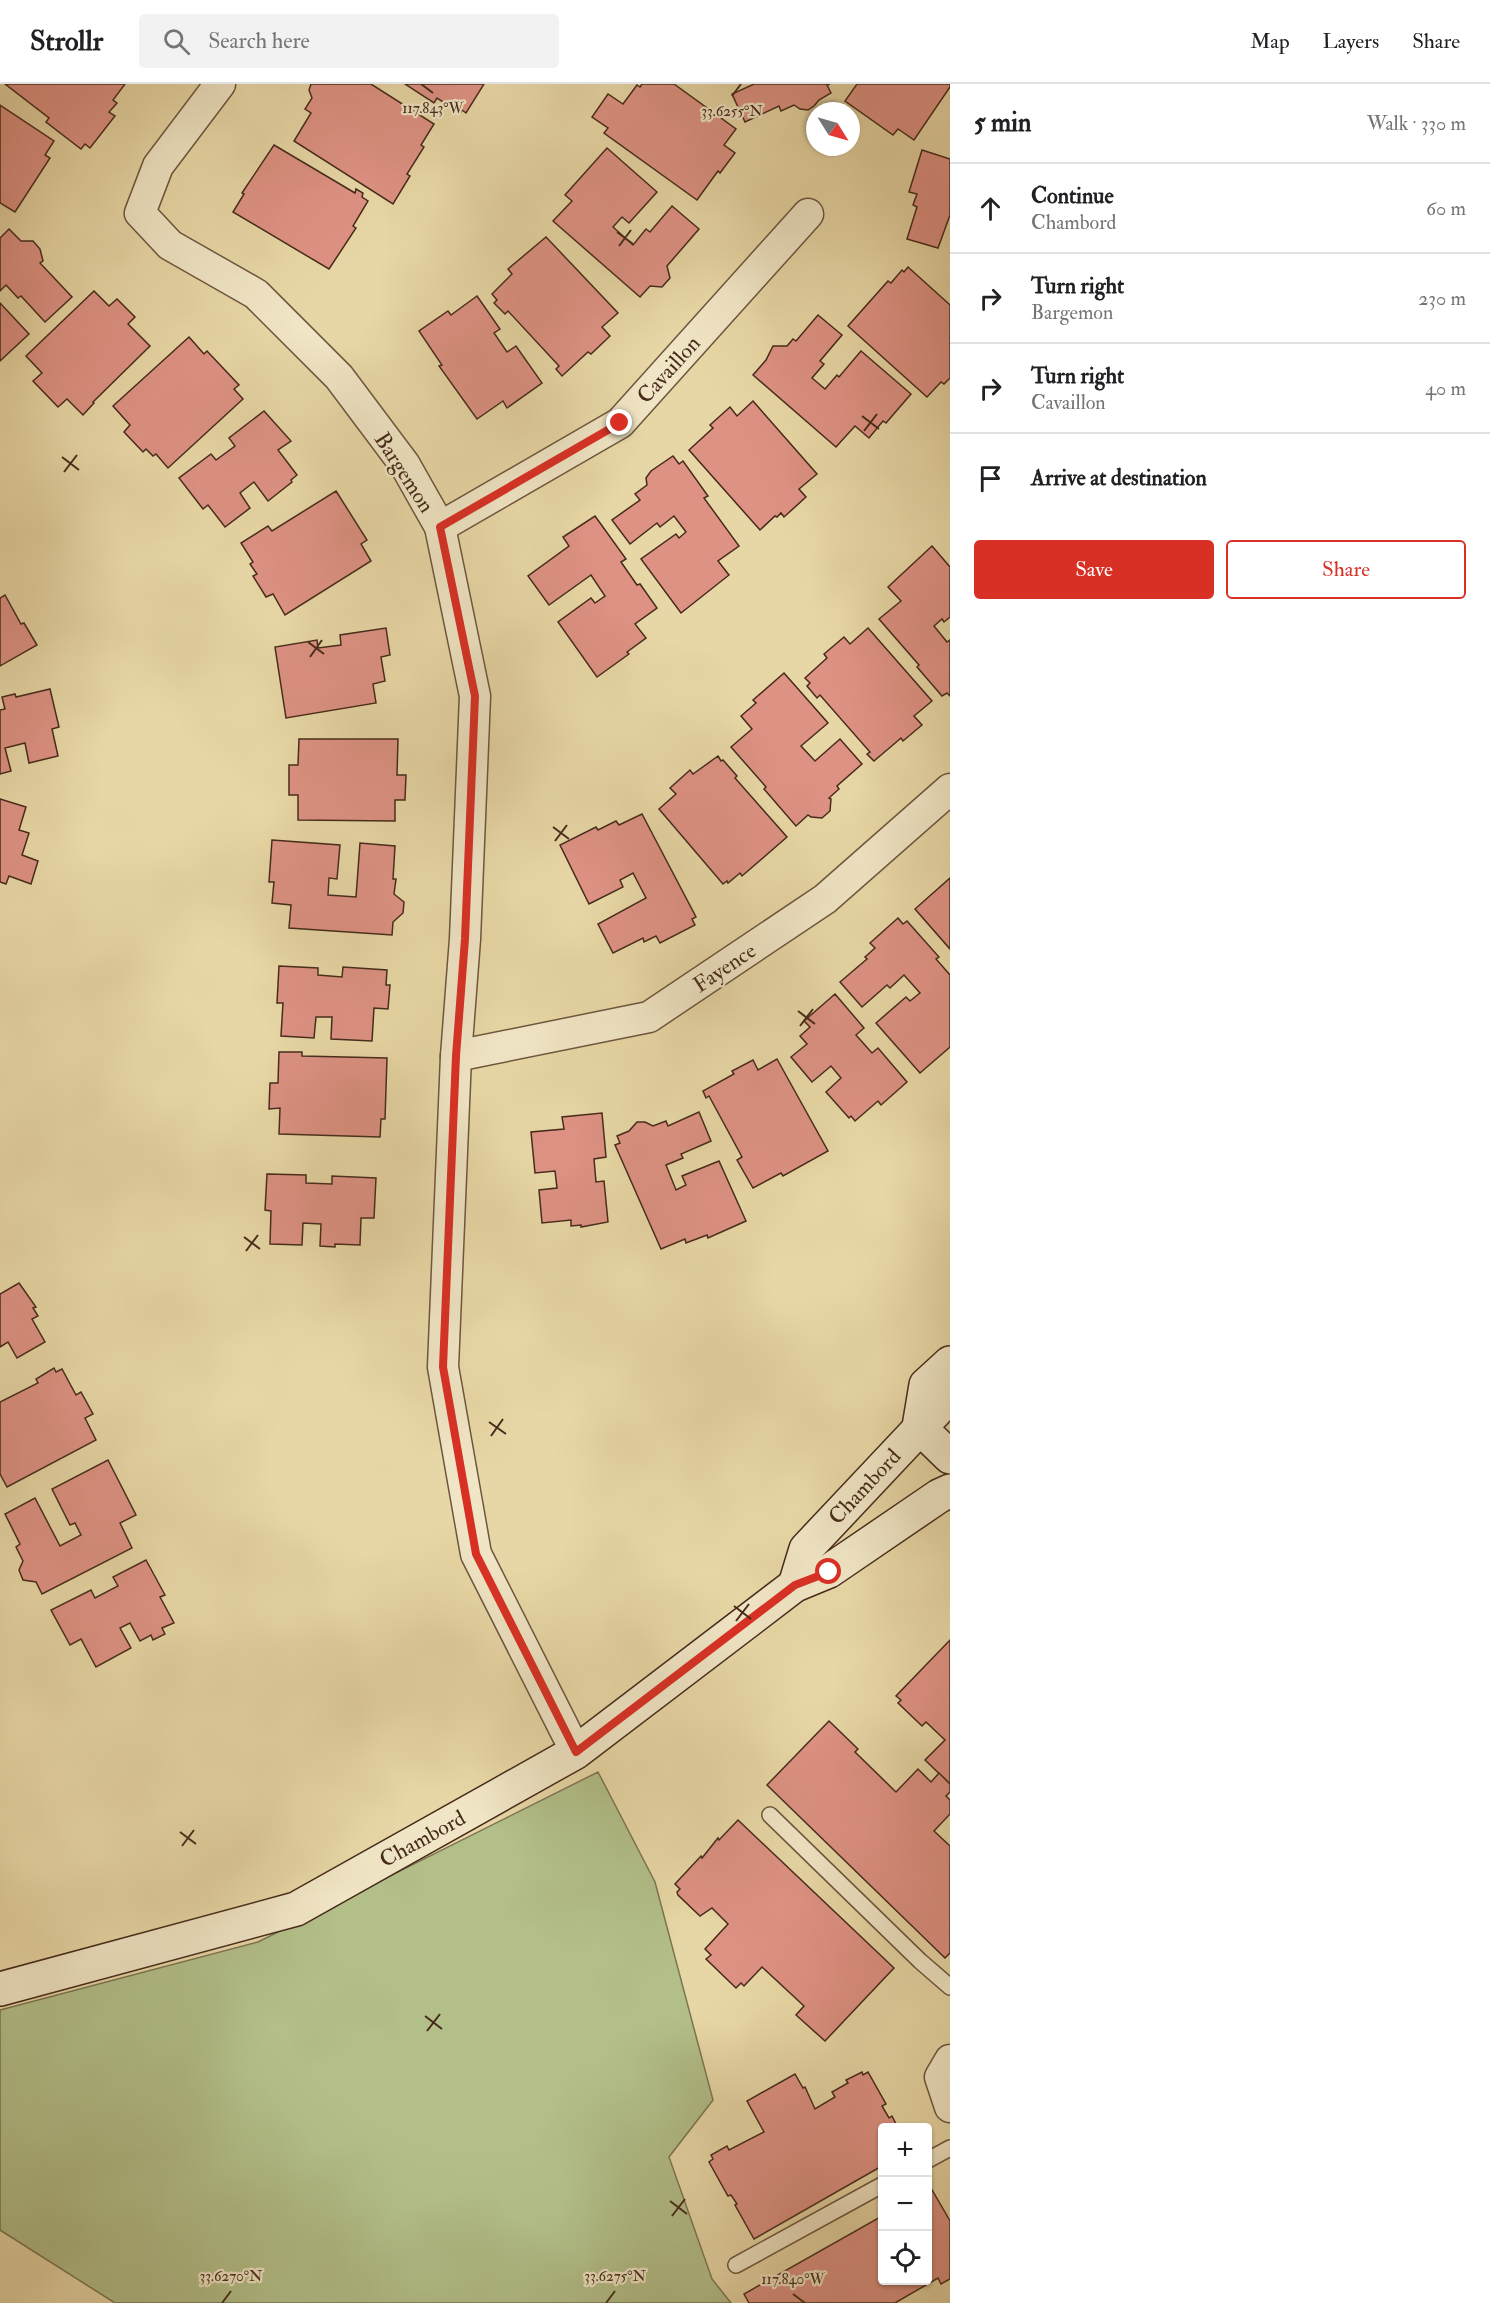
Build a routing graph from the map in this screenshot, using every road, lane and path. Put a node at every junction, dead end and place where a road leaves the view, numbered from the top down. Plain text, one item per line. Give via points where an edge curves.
1 (220, 84) edge
2 (808, 214) dead end
3 (440, 527) junction
4 (950, 789) edge
5 (456, 1056) junction
6 (950, 1363) edge
7 (950, 1396) edge
8 (919, 1427) junction
9 (950, 1457) edge
10 (950, 1491) edge
11 (795, 1585) junction
12 (576, 1752) junction
13 (770, 1815) dead end
14 (950, 1987) edge
15 (0, 1989) edge
16 (950, 2060) edge
17 (950, 2107) edge
18 (950, 2148) edge
19 (932, 2157) edge
20 (878, 2187) edge
21 (736, 2265) dead end

1 - 3 street, Bargemon via 158,165 140,213 170,245 256,294 339,377 405,465
2 - 3 street, Cavaillon via 620,423
3 - 5 street, Bargemon via 475,696
4 - 5 street, Fayence via 825,899 649,1017
5 - 12 street, Bargemon via 443,1367 476,1554
6 - 8 street via 926,1385
7 - 8 street, Chambord
8 - 9 street
8 - 11 street, Chambord via 806,1549
10 - 11 street, Chambord via 829,1572
11 - 12 street, Chambord
12 - 15 street, Chambord via 296,1909
13 - 14 lane
16 - 17 street via 940,2077
18 - 19 lane
20 - 21 lane

